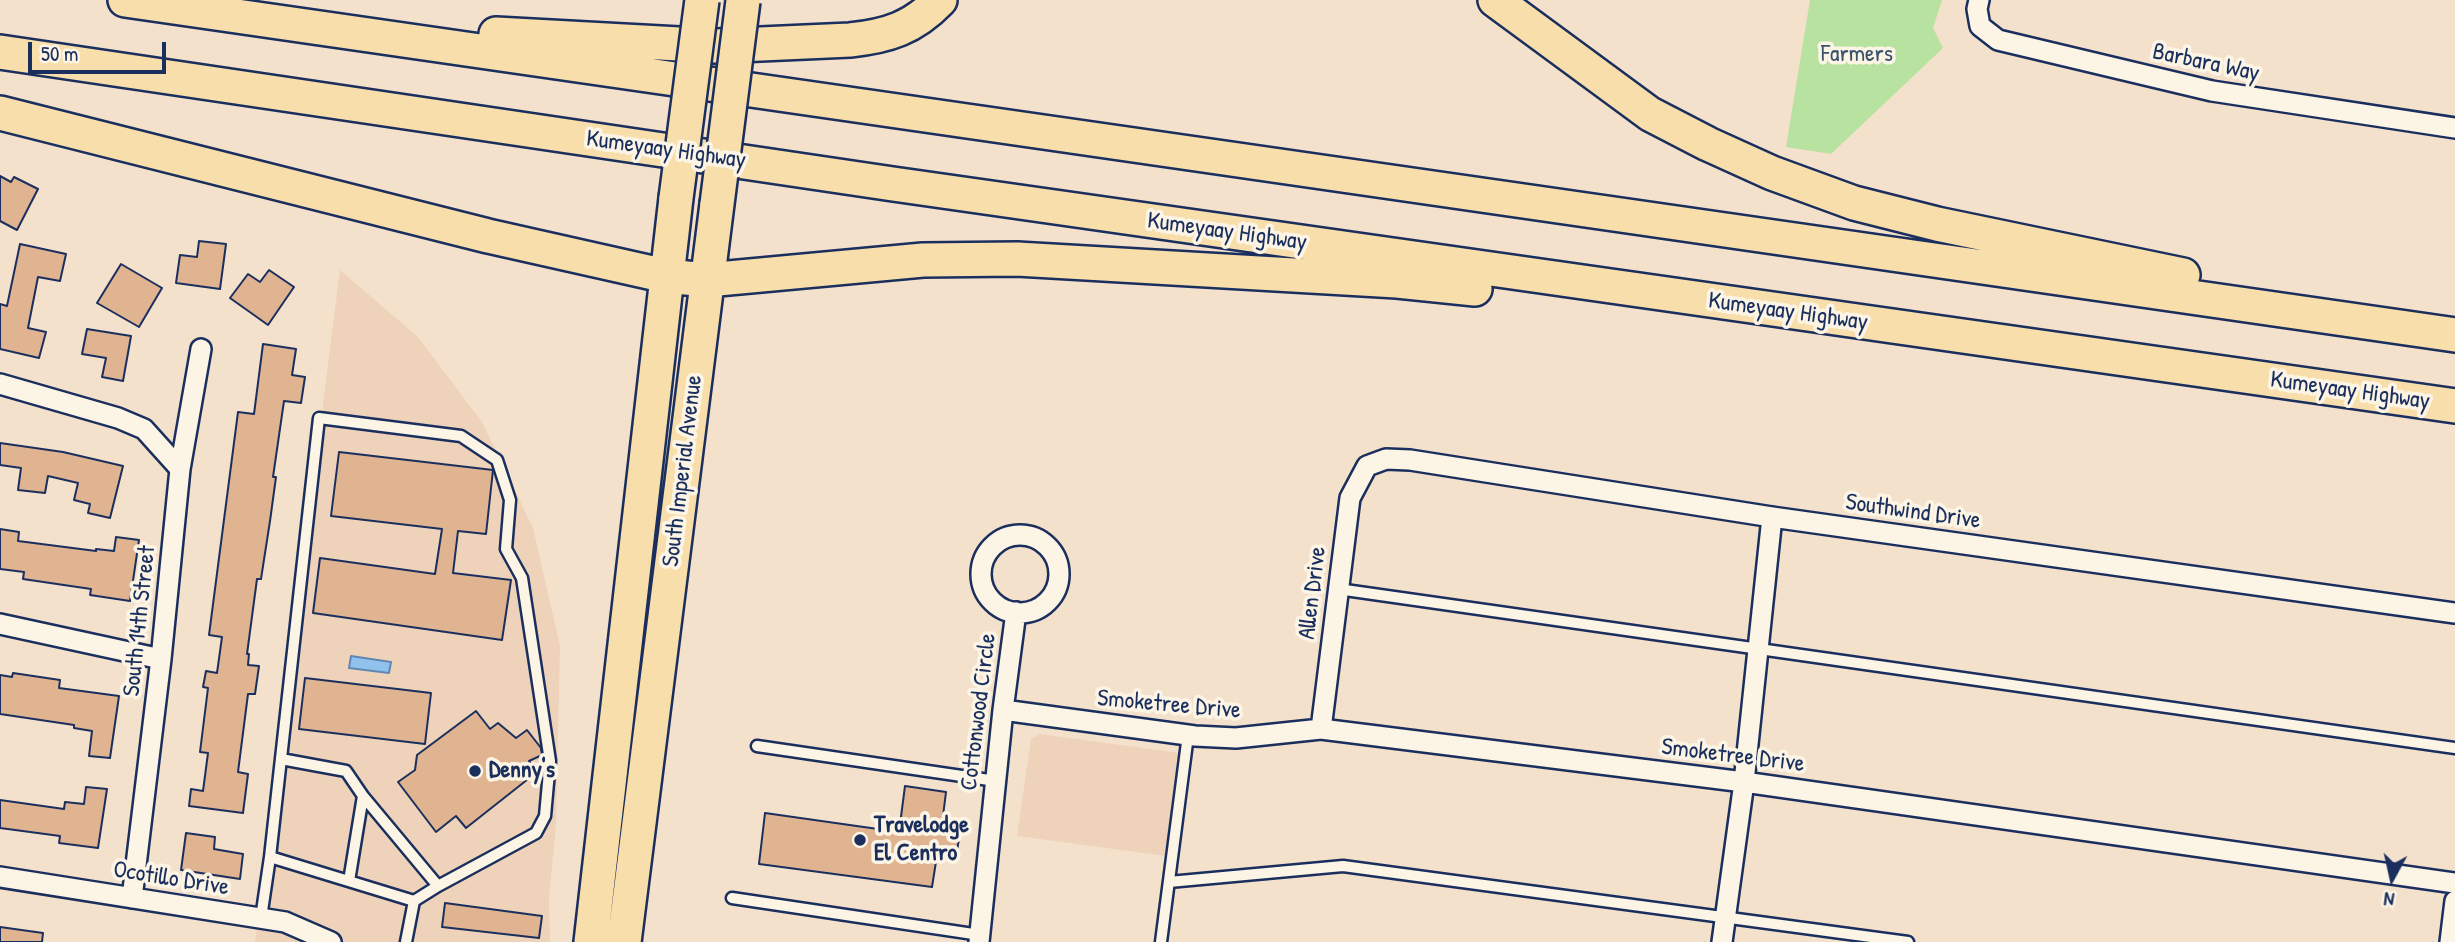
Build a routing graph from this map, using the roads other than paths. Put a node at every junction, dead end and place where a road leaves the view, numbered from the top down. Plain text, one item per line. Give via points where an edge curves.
1 (125, 0) edge
2 (702, 0) edge
3 (743, 0) edge
4 (940, 0) edge
5 (1495, 0) edge
6 (1979, 0) edge
7 (373, 36) junction
8 (0, 52) edge
9 (0, 113) edge
10 (2455, 128) edge
11 (666, 276) junction
12 (707, 280) junction
13 (2322, 316) junction
14 (1826, 318) junction
15 (2455, 335) edge
16 (201, 349) dead end
17 (0, 384) edge
18 (2455, 406) edge
19 (1367, 466) joint
20 (180, 469) junction
21 (1772, 517) junction
22 (1339, 589) junction
23 (1016, 612) junction
24 (2455, 613) edge
25 (0, 624) edge
26 (1758, 650) junction
27 (161, 659) junction
28 (1003, 710) junction
29 (1321, 729) junction
30 (1188, 735) junction
31 (757, 746) dead end
32 (2455, 748) edge
33 (281, 759) junction
34 (996, 781) junction
35 (1744, 782) junction
36 (363, 796) junction
37 (270, 857) junction
38 (0, 877) edge
39 (349, 881) junction
40 (1169, 882) junction
41 (2455, 883) edge
42 (438, 886) junction
43 (132, 898) junction
44 (733, 898) dead end
45 (414, 901) junction
46 (2455, 901) edge
47 (1725, 916) junction
48 (261, 918) junction
49 (980, 939) edge
50 (331, 942) edge
51 (406, 942) edge
52 (591, 942) edge
53 (624, 942) edge
54 (1161, 942) edge
55 (1722, 942) edge
56 (1908, 942) edge
57 (2450, 942) edge

1 - 7 highway
2 - 11 highway, South Imperial Avenue, bridge
3 - 12 highway, South Imperial Avenue, bridge
4 - 7 highway via 921,19 891,33 811,43 716,46 432,28
5 - 13 highway via 1650,114 1772,173 1854,203 1937,224 2264,289
6 - 10 street, Barbara Way via 1980,26 1998,40 2213,92
7 - 13 highway
8 - 14 highway, Kumeyaay Highway
9 - 11 highway
11 - 12 highway
11 - 52 highway, South Imperial Avenue
12 - 14 highway via 923,260 1060,260 1397,281 1749,321
12 - 53 highway, South Imperial Avenue
13 - 15 highway
14 - 18 highway, Kumeyaay Highway
16 - 20 street, South 14th Street
17 - 20 street via 144,429
19 - 21 street, Southwind Drive via 1386,459 1410,460
19 - 22 street, Allen Drive via 1350,498
20 - 27 street, South 14th Street
21 - 24 street, Southwind Drive
21 - 26 street
22 - 26 lane
22 - 29 street, Allen Drive
23 - 23 street, Cottonwood Circle via 1046,603 1058,586 1057,560 1051,549 1027,535 1013,535 991,547 981,571 992,601
23 - 28 street, Cottonwood Circle
25 - 27 street
26 - 32 lane
26 - 35 street
27 - 43 street, South 14th Street
28 - 30 street, Smoketree Drive
28 - 34 street, Cottonwood Circle
29 - 30 street, Smoketree Drive via 1236,738
29 - 35 street, Smoketree Drive
30 - 40 lane
31 - 34 lane
33 - 36 lane via 346,771
33 - 37 lane
33 - 42 lane via 319,418 461,436 497,460 510,500 506,549 522,578 550,761 545,816 536,833
34 - 49 street, Cottonwood Circle
35 - 41 street, Smoketree Drive
35 - 47 street
36 - 39 lane
36 - 42 lane
37 - 39 lane
37 - 48 lane
38 - 43 street, Ocotillo Drive
39 - 45 lane
40 - 47 lane via 1343,866
40 - 54 lane
42 - 45 lane
43 - 48 street, Ocotillo Drive
44 - 49 lane
45 - 51 lane
46 - 57 street
47 - 55 street
47 - 56 lane
48 - 50 street, Ocotillo Drive via 285,922

